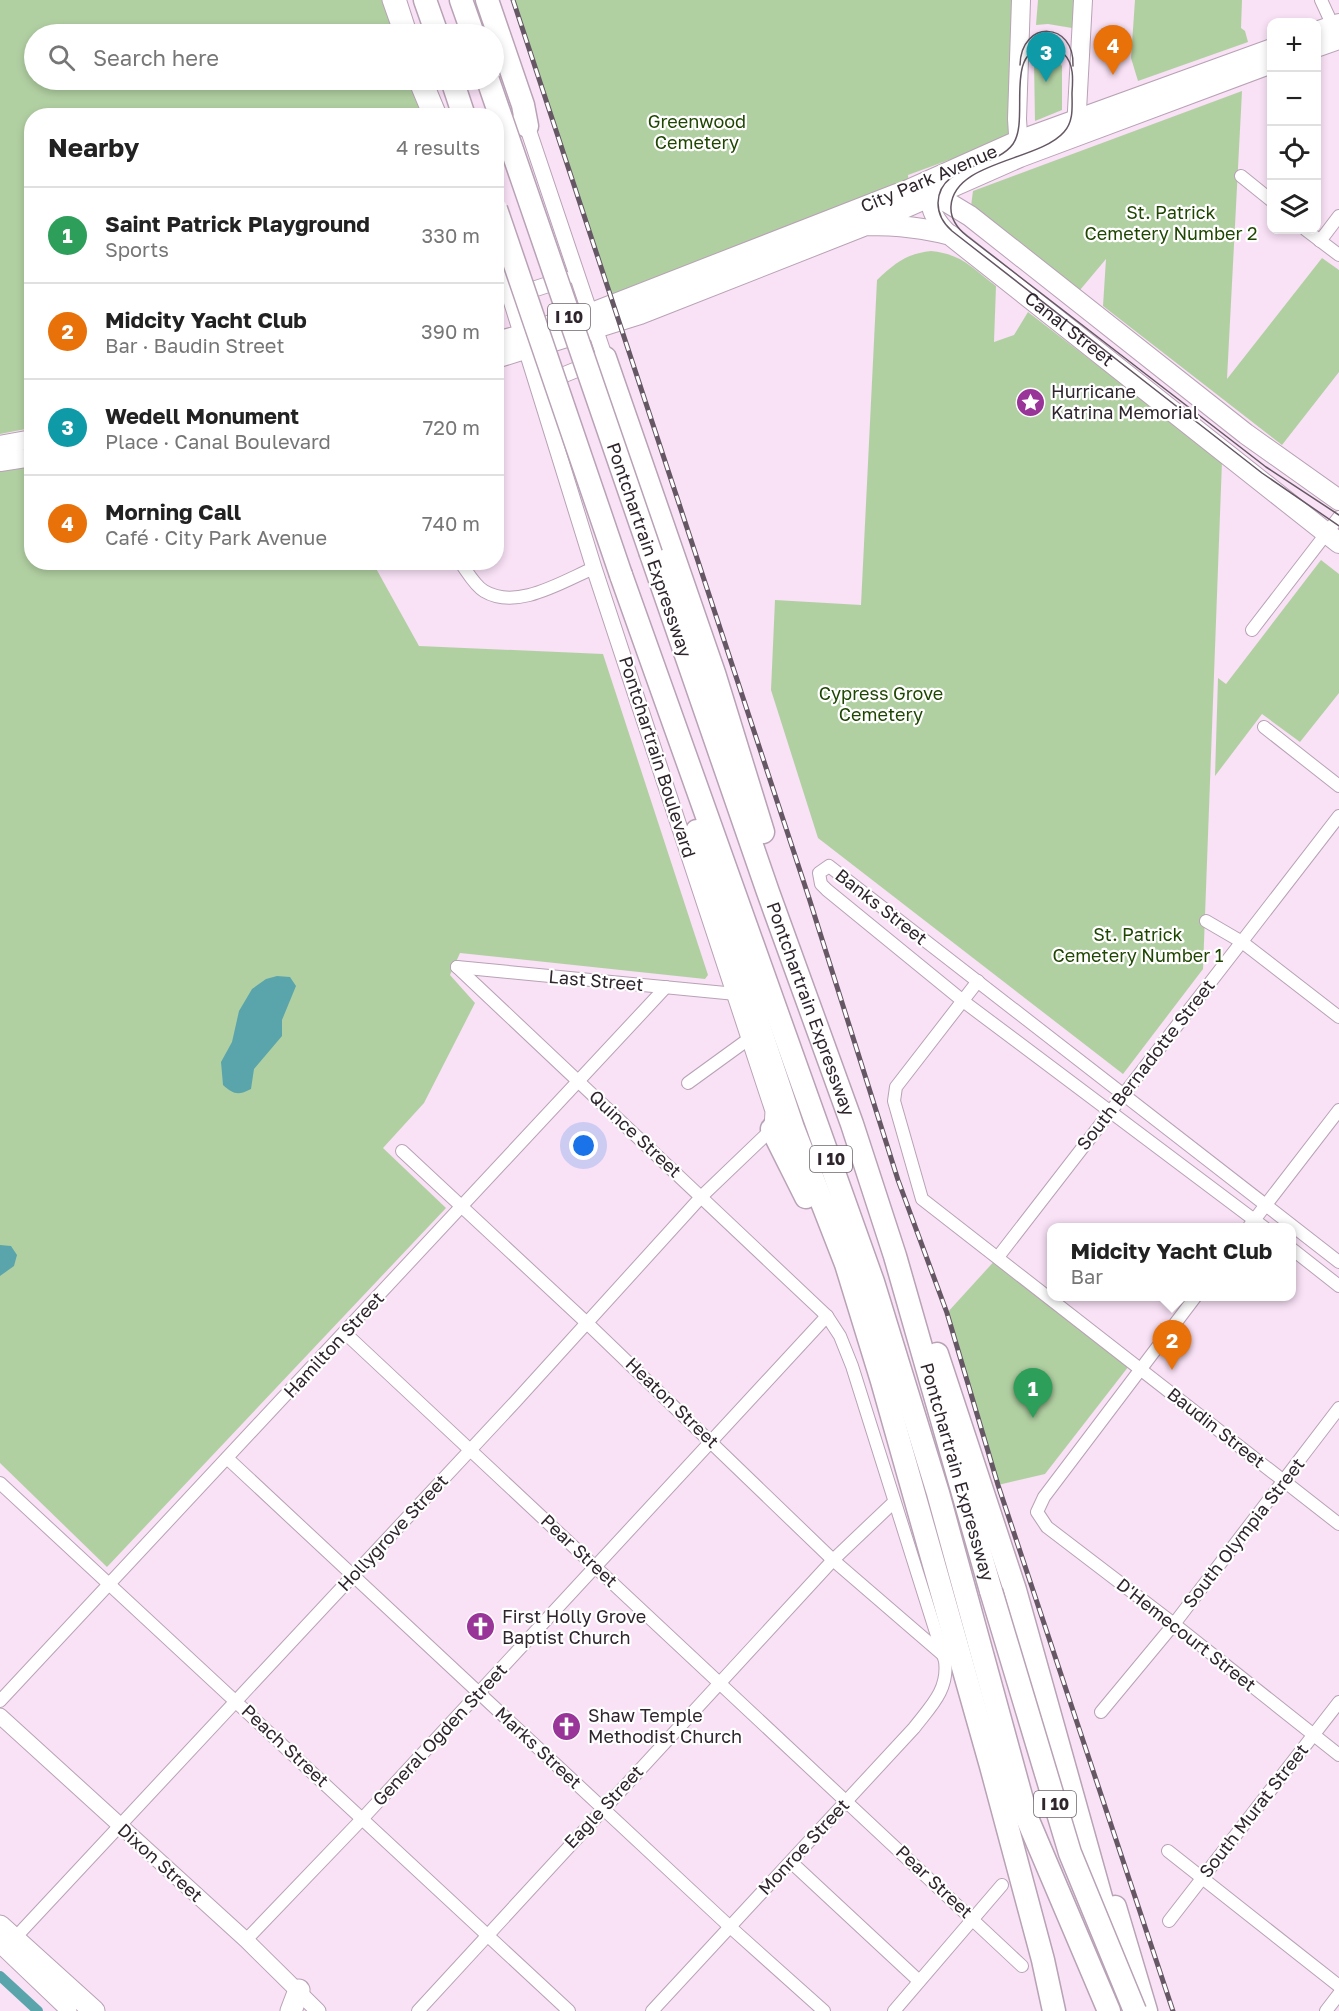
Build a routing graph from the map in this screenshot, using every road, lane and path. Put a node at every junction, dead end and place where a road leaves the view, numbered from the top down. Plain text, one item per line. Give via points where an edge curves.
1 (390, 0) edge
2 (400, 0) edge
3 (425, 0) edge
4 (461, 0) edge
5 (487, 0) edge
6 (1021, 0) edge
7 (1083, 0) edge
8 (1321, 0) edge
9 (398, 24) edge
10 (408, 24) edge
11 (433, 24) edge
12 (469, 24) edge
13 (495, 24) edge
14 (1334, 31) edge
15 (1321, 44) edge
16 (1267, 50) edge
17 (504, 51) edge
18 (1267, 66) edge
19 (420, 90) edge
20 (430, 90) edge
21 (455, 90) edge
22 (491, 90) edge
23 (428, 108) edge
24 (438, 108) edge
25 (461, 108) edge
26 (498, 108) edge
27 (504, 116) edge
28 (1078, 118) junction
29 (527, 126) junction
30 (504, 127) edge
31 (1074, 137) junction
32 (1019, 149) junction
33 (951, 170) junction
34 (1241, 176) dead end
35 (970, 181) junction
36 (897, 194) junction
37 (933, 197) junction
38 (1267, 197) edge
39 (970, 216) junction
40 (1339, 216) edge
41 (866, 225) junction
42 (504, 232) edge
43 (1311, 234) edge
44 (950, 235) junction
45 (1320, 241) junction
46 (1339, 255) edge
47 (504, 275) edge
48 (577, 276) junction
49 (511, 296) junction
50 (1083, 305) junction
51 (591, 320) junction
52 (1065, 326) junction
53 (504, 341) edge
54 (524, 342) junction
55 (504, 354) edge
56 (605, 358) junction
57 (537, 386) junction
58 (24, 440) edge
59 (0, 445) edge
60 (24, 458) edge
61 (0, 462) edge
62 (1339, 500) edge
63 (1339, 517) edge
64 (1333, 538) edge
65 (594, 568) junction
66 (466, 570) edge
67 (1252, 630) dead end
68 (669, 709) junction
69 (1264, 727) dead end
70 (1339, 786) edge
71 (1339, 816) edge
72 (768, 891) junction
73 (1206, 921) dead end
74 (914, 932) junction
75 (1242, 942) junction
76 (900, 950) junction
77 (457, 967) joint
78 (978, 981) junction
79 (666, 987) junction
80 (736, 994) junction
81 (963, 1001) junction
82 (1339, 1017) edge
83 (750, 1038) junction
84 (578, 1082) junction
85 (688, 1083) dead end
86 (1123, 1093) junction
87 (1110, 1110) junction
88 (1339, 1110) edge
89 (772, 1129) junction
90 (402, 1151) dead end
91 (702, 1197) junction
92 (1266, 1205) junction
93 (462, 1208) junction
94 (1252, 1223) edge
95 (1289, 1223) edge
96 (1296, 1228) edge
97 (1296, 1252) edge
98 (895, 1256) junction
99 (998, 1257) junction
100 (1339, 1262) edge
101 (1339, 1286) edge
102 (1047, 1295) edge
103 (1054, 1301) edge
104 (1192, 1301) edge
105 (827, 1316) junction
106 (588, 1323) junction
107 (345, 1333) junction
108 (1141, 1369) junction
109 (882, 1381) junction
110 (1339, 1408) edge
111 (713, 1442) junction
112 (470, 1449) junction
113 (227, 1458) junction
114 (1284, 1482) junction
115 (0, 1483) edge
116 (894, 1502) junction
117 (1339, 1524) edge
118 (833, 1560) junction
119 (596, 1566) junction
120 (355, 1575) junction
121 (109, 1585) junction
122 (1174, 1624) junction
123 (943, 1654) junction
124 (945, 1676) joint
125 (720, 1683) junction
126 (480, 1693) junction
127 (0, 1701) edge
128 (236, 1701) junction
129 (1339, 1702) edge
130 (1101, 1712) dead end
131 (0, 1716) edge
132 (1052, 1720) junction
133 (1313, 1735) junction
134 (1339, 1755) edge
135 (847, 1801) junction
136 (602, 1808) junction
137 (363, 1818) junction
138 (120, 1827) junction
139 (1168, 1851) dead end
140 (791, 1862) junction
141 (1201, 1879) junction
142 (1002, 1885) dead end
143 (972, 1918) junction
144 (1169, 1921) dead end
145 (729, 1926) junction
146 (488, 1935) junction
147 (5, 1936) edge
148 (246, 1940) junction
149 (1033, 1963) junction
150 (919, 1981) junction
151 (1339, 1986) edge
152 (299, 1990) junction
153 (1339, 1994) edge
154 (69, 2011) edge
155 (94, 2011) edge
156 (291, 2011) edge
157 (318, 2011) edge
158 (418, 2011) edge
159 (569, 2011) edge
160 (651, 2011) edge
161 (824, 2011) edge
162 (894, 2011) edge
163 (1054, 2011) edge
164 (1062, 2011) edge
165 (1109, 2011) edge
166 (1135, 2011) edge
167 (1146, 2011) edge
168 (1326, 2011) edge

1 - 9 street
2 - 10 street
3 - 11 highway
4 - 12 highway
5 - 13 highway
6 - 32 main road
7 - 28 main road
8 - 14 street
14 - 15 main road
16 - 28 main road, City Park Avenue
17 - 29 highway
18 - 31 main road, City Park Avenue
19 - 23 street
20 - 24 street
21 - 25 highway
22 - 26 highway, Pontchartrain Expressway / I 10, bridge
27 - 29 street via 516,114
28 - 31 main road
28 - 32 main road, City Park Avenue
29 - 48 street
30 - 72 highway, Pontchartrain Expressway / I 10, bridge
31 - 32 main road, City Park Avenue
32 - 33 main road, City Park Avenue
32 - 35 main road, City Park Avenue
33 - 36 main road, City Park Avenue
33 - 37 main road
34 - 38 street
35 - 37 main road, City Park Avenue
35 - 39 main road via 962,193 962,203
36 - 37 main road, Canal Street
36 - 51 main road, City Park Avenue
37 - 39 main road, Canal Street
37 - 41 main road, City Park Avenue
37 - 44 main road via 932,211
39 - 50 main road, Canal Street
40 - 45 street
41 - 44 main road, Canal Street via 918,227
41 - 51 main road, City Park Avenue via 651,310
42 - 68 highway, Pontchartrain Expressway / I 10, bridge
43 - 45 street
44 - 52 main road, Canal Street
45 - 46 street
47 - 49 street, Pontchartrain Boulevard
48 - 49 street
48 - 51 street
49 - 54 street, Pontchartrain Boulevard
50 - 52 main road
50 - 62 main road, Canal Street via 1246,434
51 - 54 main road
51 - 56 street
52 - 64 main road, Canal Street
53 - 54 main road
54 - 55 main road
54 - 57 street, Pontchartrain Boulevard
56 - 57 street
56 - 72 highway via 710,662 773,866
57 - 65 street, Pontchartrain Boulevard
58 - 59 main road
60 - 61 main road
63 - 64 street
64 - 67 street
65 - 66 street via 528,595 504,597 482,590
65 - 80 street, Pontchartrain Boulevard
68 - 109 highway via 665,727 749,996 793,1128 846,1264
68 - 165 highway, Pontchartrain Expressway / I 10 via 873,1282 927,1455 1027,1818
69 - 70 street
71 - 75 street, South Bernadotte Street
72 - 98 highway, Pontchartrain Expressway / I 10
73 - 75 street
74 - 76 street
74 - 76 street, Banks Street via 829,866 819,873 827,890
74 - 78 street, Banks Street
75 - 82 street
75 - 86 street, South Bernadotte Street
76 - 81 street, Banks Street
77 - 79 street, Last Street
77 - 84 street, Quince Street
78 - 81 street
78 - 86 street, Banks Street
79 - 80 street, Last Street
79 - 84 street, Hamilton Street
80 - 83 street, Pontchartrain Boulevard
81 - 87 street, Banks Street
81 - 99 street, Baudin Street via 896,1087 894,1101 922,1199
83 - 85 street
83 - 89 street, Pontchartrain Boulevard via 773,1111
84 - 91 street, Quince Street
84 - 93 street, Hamilton Street
86 - 87 street, South Bernadotte Street
86 - 92 street, Banks Street
87 - 94 street, Banks Street
87 - 99 street, South Bernadotte Street
88 - 92 street
89 - 91 street, Hollygrove Street
89 - 109 highway via 809,1202
90 - 93 street, Heaton Street
91 - 105 street, Quince Street
91 - 106 street, Hollygrove Street
92 - 94 street
92 - 95 street, Banks Street
93 - 106 street, Heaton Street
93 - 107 street, Hamilton Street
96 - 100 street, Banks Street
97 - 101 street
98 - 132 highway via 906,1263 948,1386 1015,1590
98 - 166 highway, Pontchartrain Expressway / I 10, bridge via 1070,1853
99 - 102 street, Baudin Street
103 - 108 street, Baudin Street
104 - 108 street
105 - 111 street, General Ogden Street
105 - 116 street, Quince Street via 852,1366
106 - 111 street, Heaton Street
106 - 112 street, Hollygrove Street
107 - 112 street, Pear Street
107 - 113 street, Hamilton Street
108 - 114 street, Baudin Street
108 - 122 street, D'Hemecourt Street via 1044,1497 1037,1512 1047,1527
109 - 149 highway via 920,1508
110 - 114 street, South Olympia Street
111 - 118 street, Heaton Street
111 - 119 street, General Ogden Street
112 - 119 street, Pear Street
112 - 120 street, Hollygrove Street
113 - 120 street, Marks Street
113 - 121 street, Hamilton Street
114 - 117 street, Baudin Street
114 - 122 street, South Olympia Street
115 - 121 street, Peach Street
116 - 118 street, Eagle Street
116 - 123 street, Quince Street
118 - 123 street, Heaton Street
118 - 125 street, Eagle Street
119 - 125 street, Pear Street
119 - 126 street, General Ogden Street
120 - 126 street, Marks Street
120 - 128 street, Hollygrove Street
121 - 127 street, Hamilton Street
121 - 128 street, Peach Street
122 - 130 street, South Olympia Street
122 - 133 street, D'Hemecourt Street
123 - 124 street, Quince Street
124 - 135 street, Monroe Street via 942,1690 914,1728
125 - 135 street, Pear Street
125 - 136 street, Eagle Street
126 - 136 street, Marks Street
126 - 137 street, General Ogden Street
128 - 137 street, Peach Street
128 - 138 street, Hollygrove Street
129 - 133 street, South Murat Street
131 - 138 street, Dixon Street
132 - 166 highway, bridge
132 - 167 highway via 1109,1886
133 - 134 street, D'Hemecourt Street
133 - 141 street, South Murat Street
135 - 140 street, Monroe Street
135 - 143 street, Pear Street
136 - 145 street, Marks Street
136 - 146 street, Eagle Street
137 - 146 street, Peach Street
137 - 148 street, General Ogden Street
138 - 147 street, Hollygrove Street
138 - 148 street, Dixon Street
139 - 141 street
140 - 145 street, Monroe Street
140 - 150 street
141 - 144 street, South Murat Street
141 - 151 street
142 - 143 street
143 - 149 street, Pear Street
143 - 150 street
145 - 160 street, Monroe Street
145 - 161 street, Marks Street
146 - 158 street, Eagle Street
146 - 159 street, Peach Street
147 - 154 street
147 - 155 highway
148 - 152 street, Dixon Street
149 - 163 highway
149 - 164 highway
150 - 162 street
152 - 156 highway
152 - 157 street, Dixon Street
153 - 168 street

